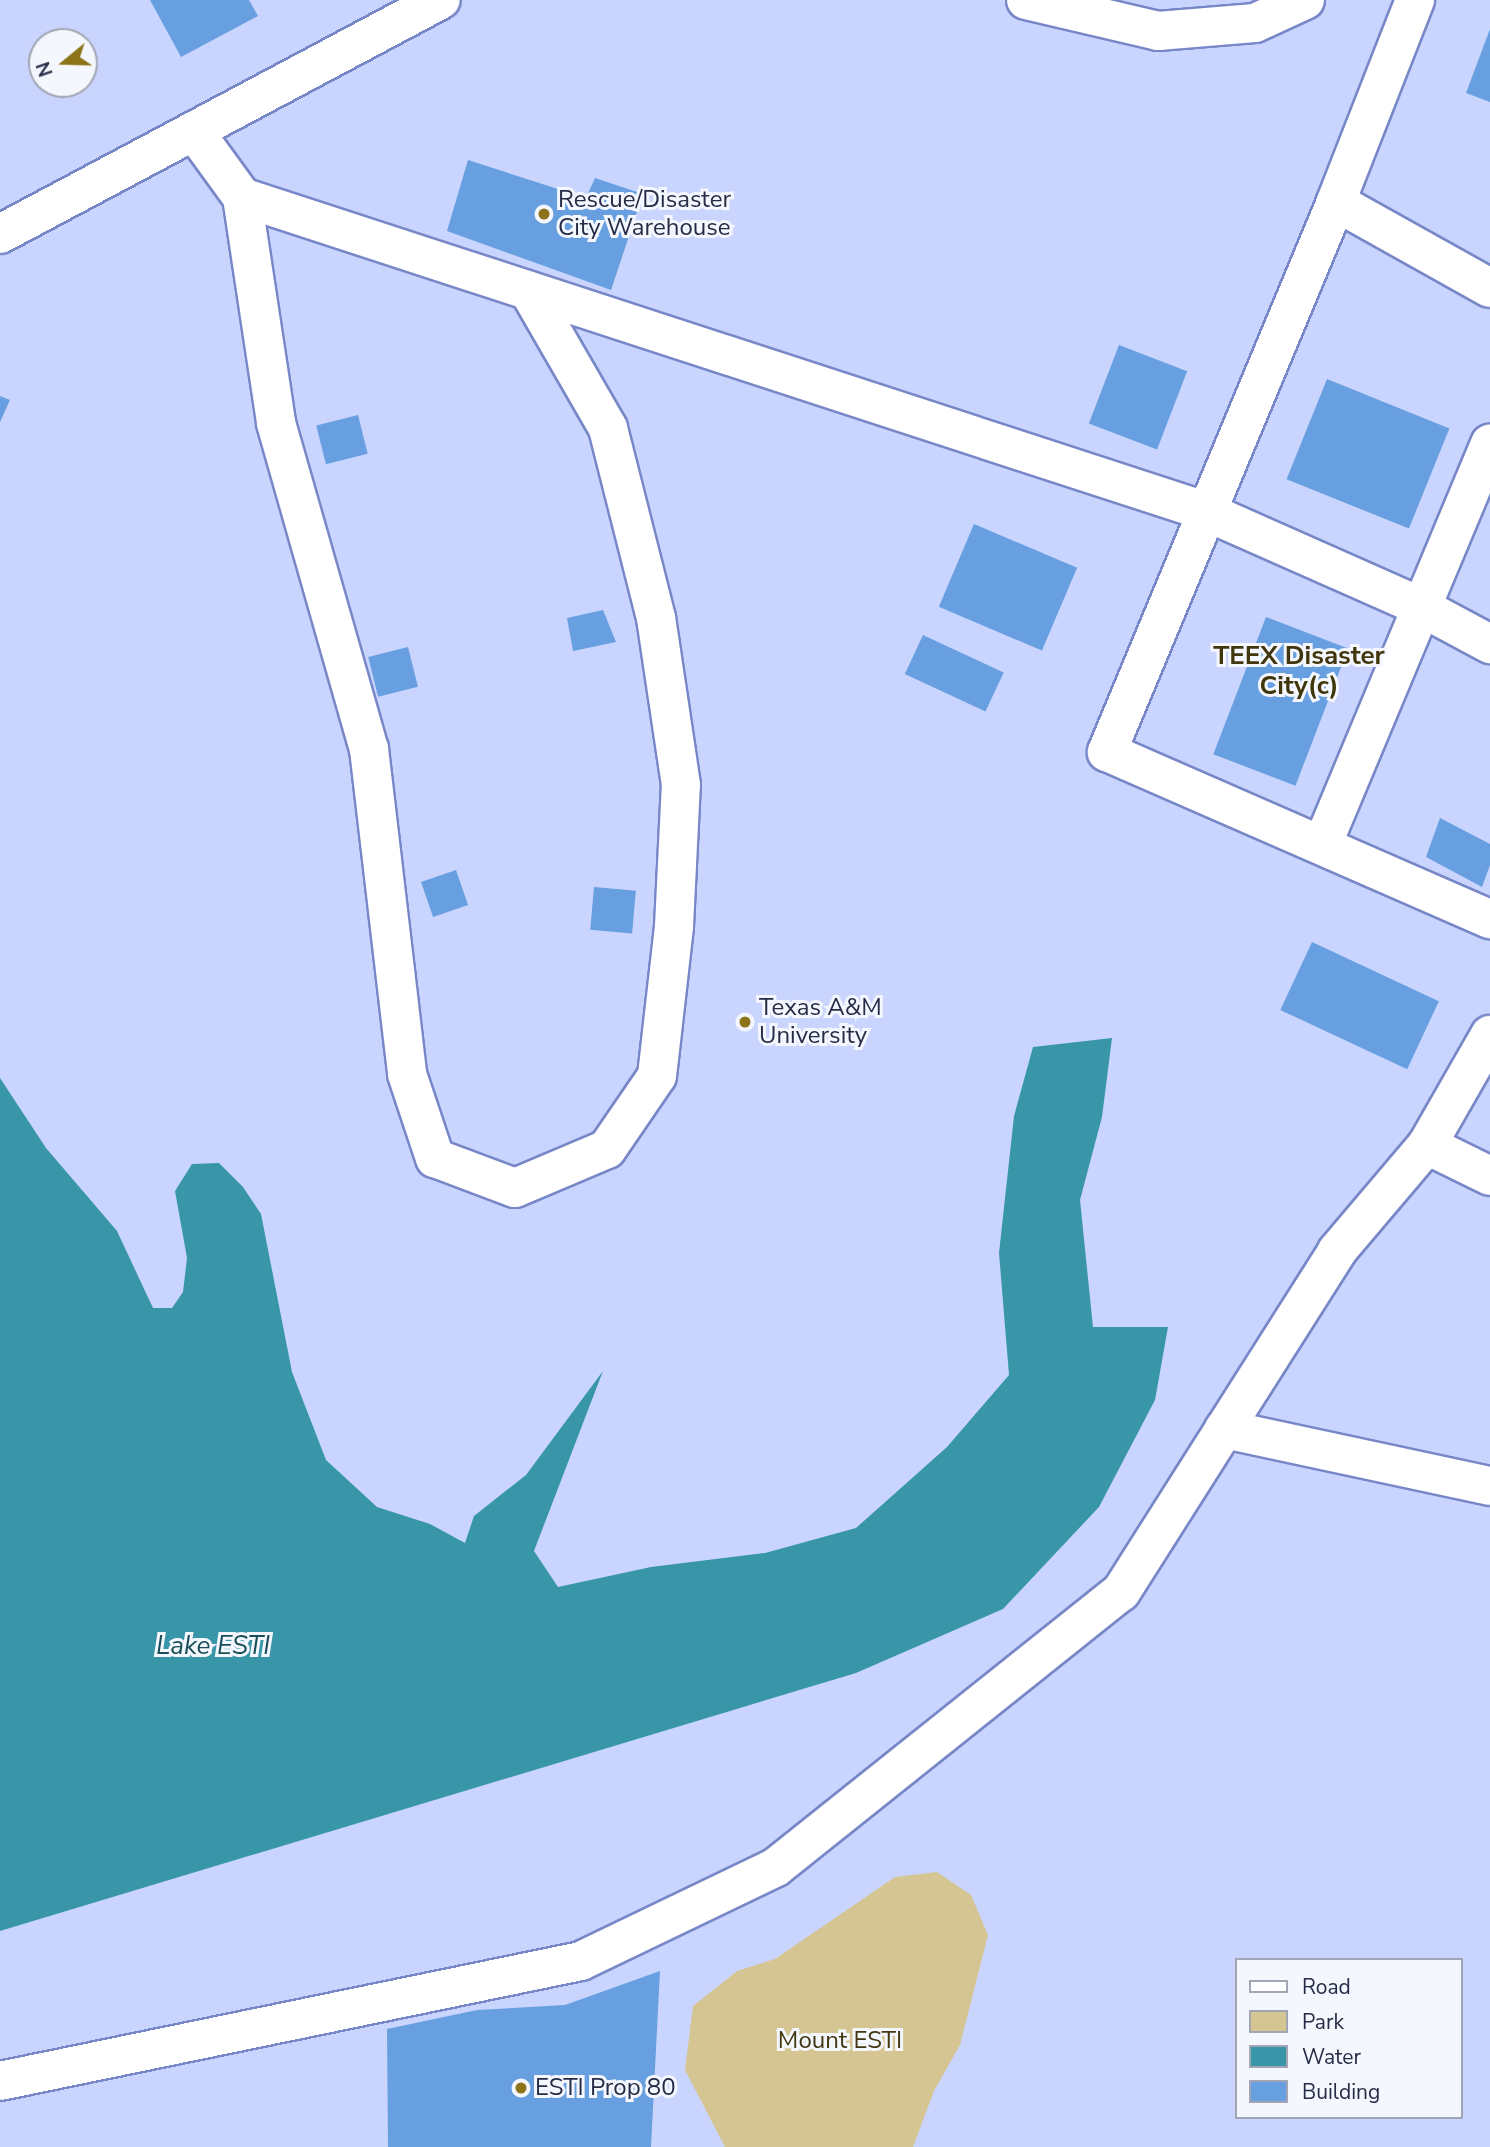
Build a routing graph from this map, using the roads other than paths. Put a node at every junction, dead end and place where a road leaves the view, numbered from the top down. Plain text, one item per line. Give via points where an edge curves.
1 (441, 0) edge
2 (1026, 0) edge
3 (1305, 0) edge
4 (1415, 0) edge
5 (194, 131) junction
6 (242, 197) junction
7 (1336, 202) junction
8 (0, 234) edge
9 (1490, 288) edge
10 (529, 291) junction
11 (1490, 443) edge
12 (1205, 511) junction
13 (1419, 606) junction
14 (1490, 644) edge
15 (1323, 843) junction
16 (1490, 919) edge
17 (1490, 1035) edge
18 (1427, 1145) junction
19 (1490, 1176) edge
20 (1224, 1429) junction
21 (1490, 1486) edge
22 (0, 2081) edge

1 - 5 lane
2 - 3 lane via 1158,32 1255,23
4 - 7 lane
5 - 6 lane
5 - 8 lane
6 - 10 lane
6 - 10 lane via 276,423 369,748 407,1074 436,1158 514,1188 607,1149 657,1076 674,926 681,786 656,618 608,428
7 - 9 lane
7 - 12 lane
10 - 12 lane
11 - 13 lane
12 - 13 lane
12 - 15 lane via 1107,752
13 - 14 lane
13 - 15 lane
15 - 16 lane
17 - 18 lane
18 - 19 lane
18 - 20 lane via 1338,1251
20 - 21 lane
20 - 22 lane via 1121,1592 776,1867 581,1961

